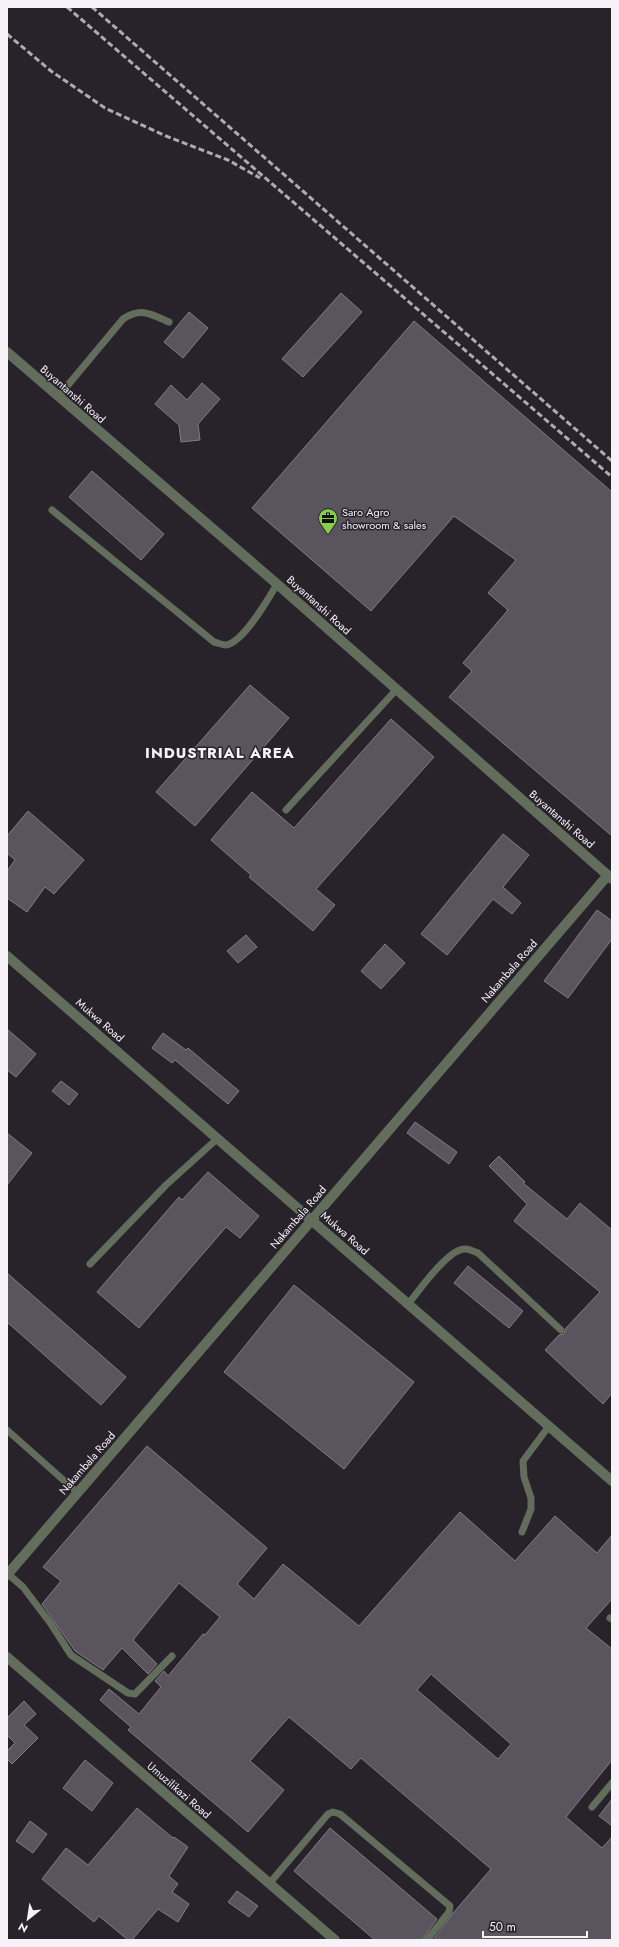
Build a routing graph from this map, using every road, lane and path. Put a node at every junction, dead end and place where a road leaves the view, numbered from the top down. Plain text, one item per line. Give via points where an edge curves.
1 (169, 322) dead end
2 (7, 352) edge
3 (58, 398) junction
4 (52, 510) dead end
5 (277, 584) junction
6 (396, 690) junction
7 (286, 810) dead end
8 (610, 877) edge
9 (7, 956) edge
10 (218, 1138) junction
11 (312, 1220) junction
12 (90, 1264) dead end
13 (408, 1304) junction
14 (561, 1330) dead end
15 (549, 1426) junction
16 (7, 1430) edge
17 (612, 1481) edge
18 (78, 1493) junction
19 (522, 1532) dead end
20 (8, 1575) edge
21 (172, 1656) dead end
22 (7, 1657) edge
23 (612, 1783) edge
24 (592, 1807) dead end
25 (269, 1884) junction
26 (334, 1940) edge
27 (427, 1940) edge

1 - 3 lane via 146,312 133,312 123,319
2 - 3 street, Buyantanshi Road
3 - 5 street, Buyantanshi Road
4 - 5 lane via 214,642 226,645 237,640 255,619
5 - 6 street, Buyantanshi Road
6 - 7 lane
6 - 8 street, Buyantanshi Road
8 - 11 street, Nakambala Road
9 - 10 street, Mukwa Road
10 - 11 street, Mukwa Road
10 - 12 lane via 166,1185
11 - 13 street, Mukwa Road
11 - 18 street, Nakambala Road
13 - 14 lane via 454,1252 465,1249 478,1253
13 - 15 street, Mukwa Road
15 - 17 street, Mukwa Road
15 - 19 lane via 523,1461 531,1510
16 - 18 lane
18 - 20 street, Nakambala Road
20 - 21 lane via 23,1587 71,1655 128,1693 135,1694
22 - 25 street, Umuzilikazi Road
23 - 24 lane
25 - 26 street, Umuzilikazi Road
25 - 27 lane via 328,1814 340,1814 450,1906 449,1912

